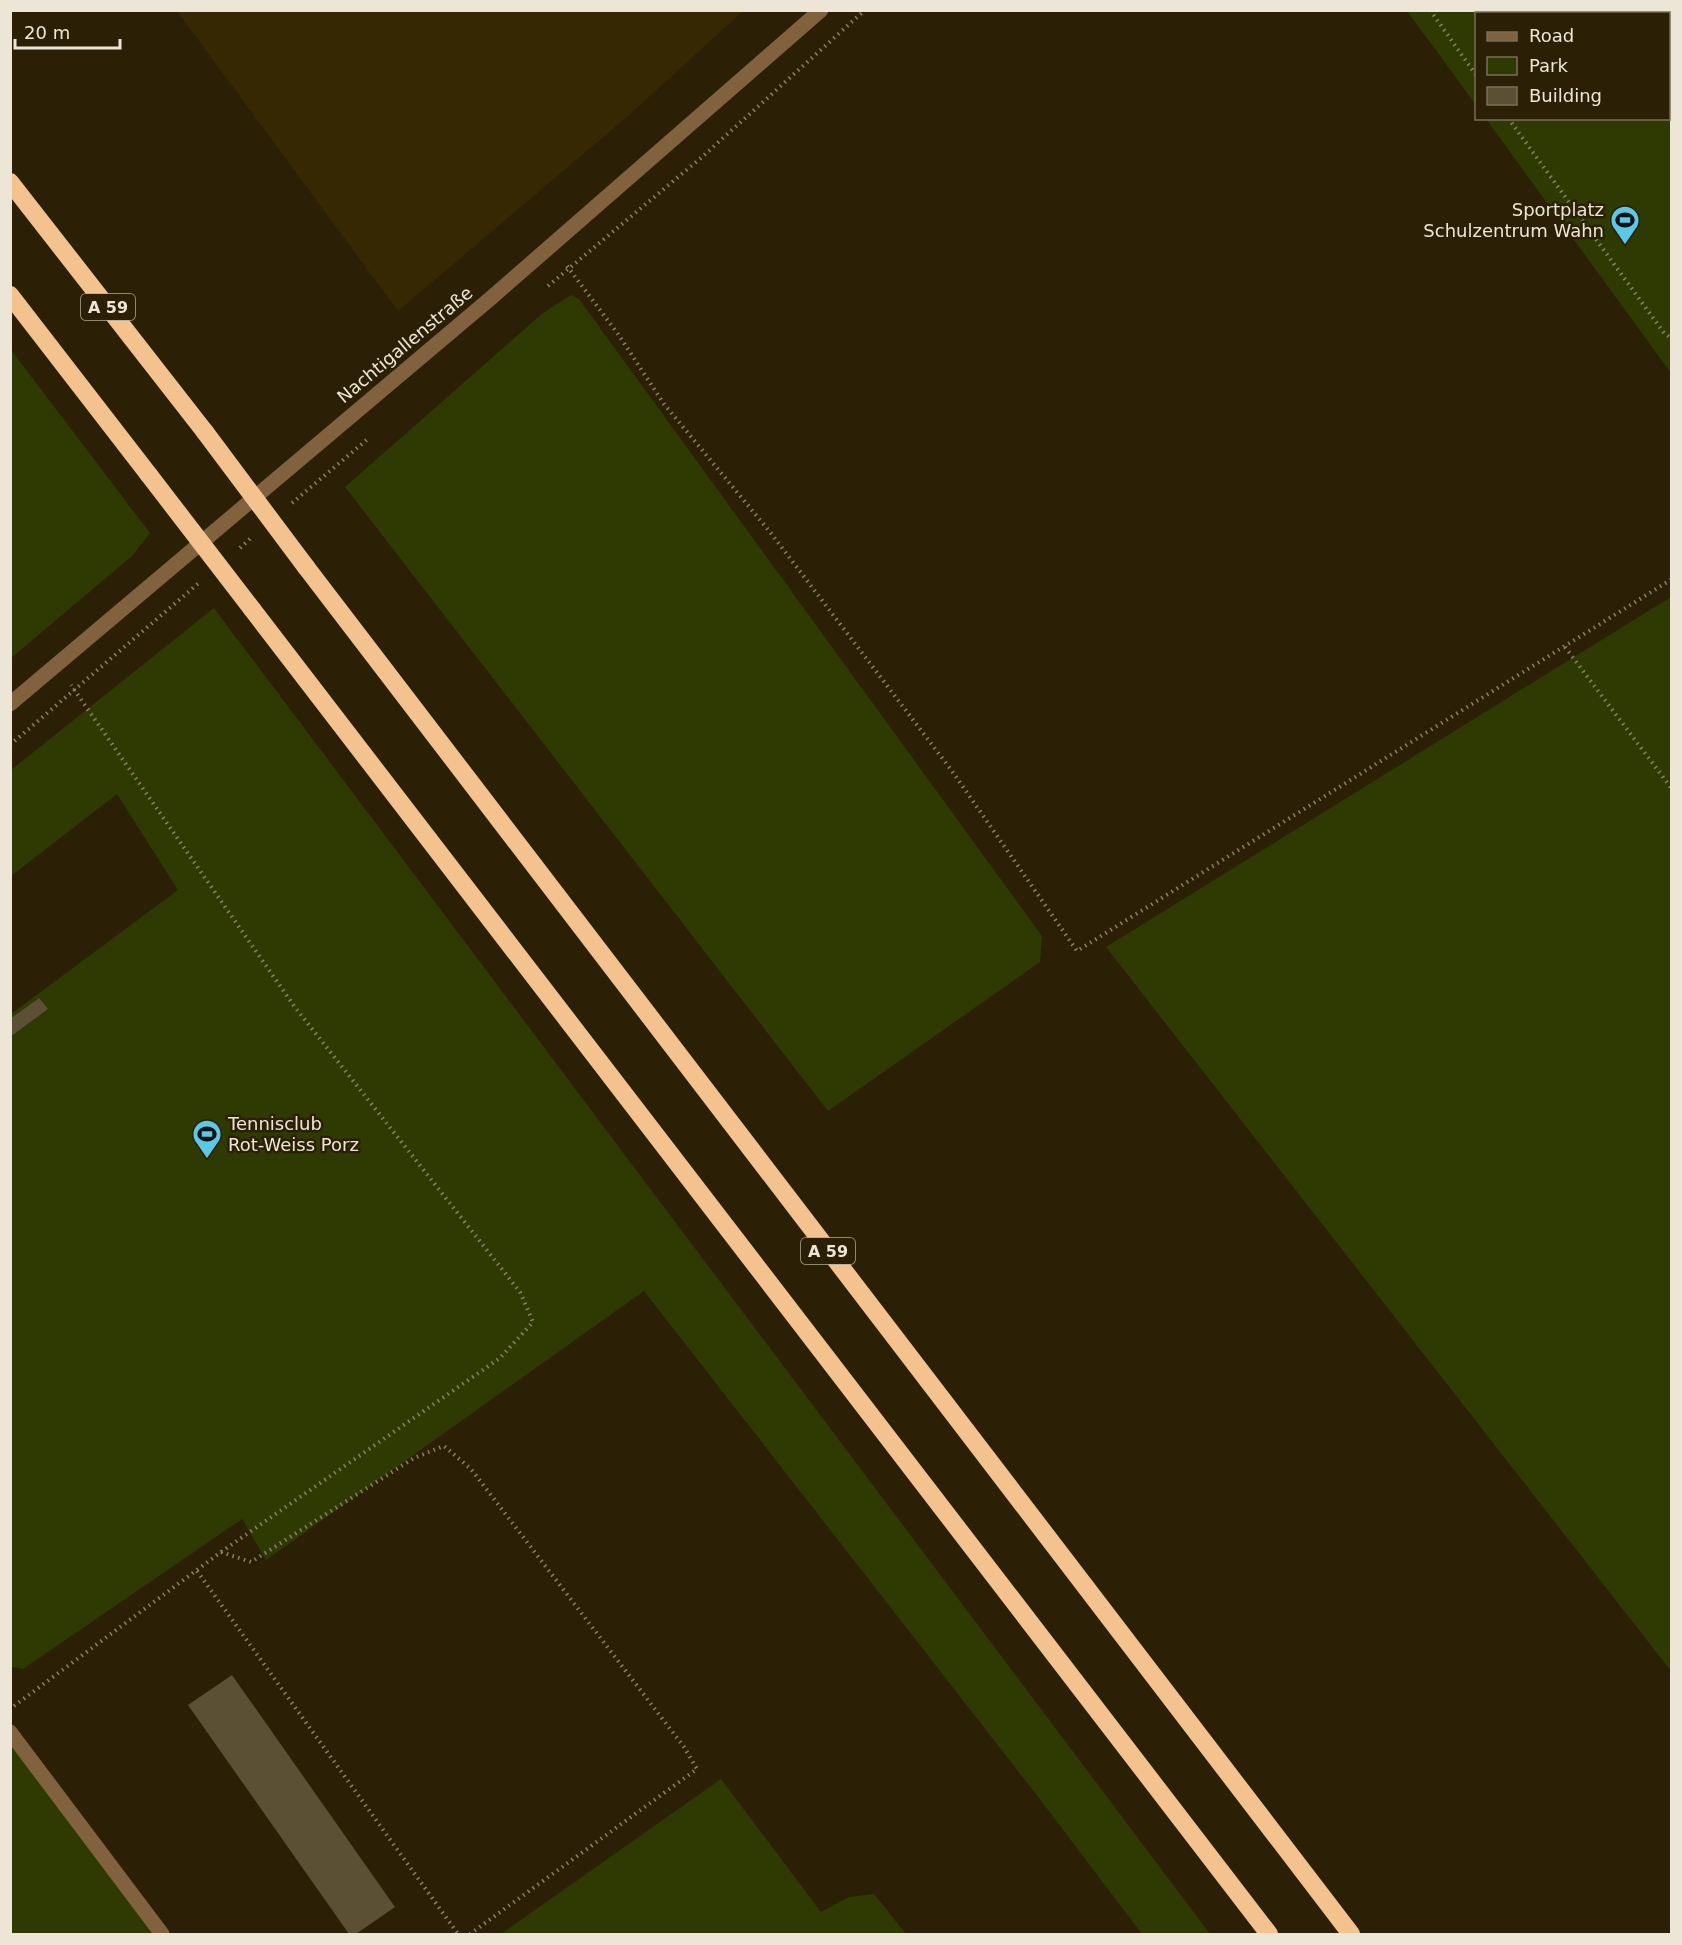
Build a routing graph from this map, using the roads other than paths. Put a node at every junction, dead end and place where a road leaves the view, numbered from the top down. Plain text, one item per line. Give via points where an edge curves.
1 (821, 10) edge
2 (10, 182) edge
3 (10, 295) edge
4 (10, 704) edge
5 (10, 1732) edge
6 (162, 1935) edge
7 (1269, 1935) edge
8 (1351, 1935) edge

1 - 4 street, Nachtigallenstraße via 552,245
2 - 8 highway, A 59, bridge via 206,432
3 - 7 highway, bridge
5 - 6 street

